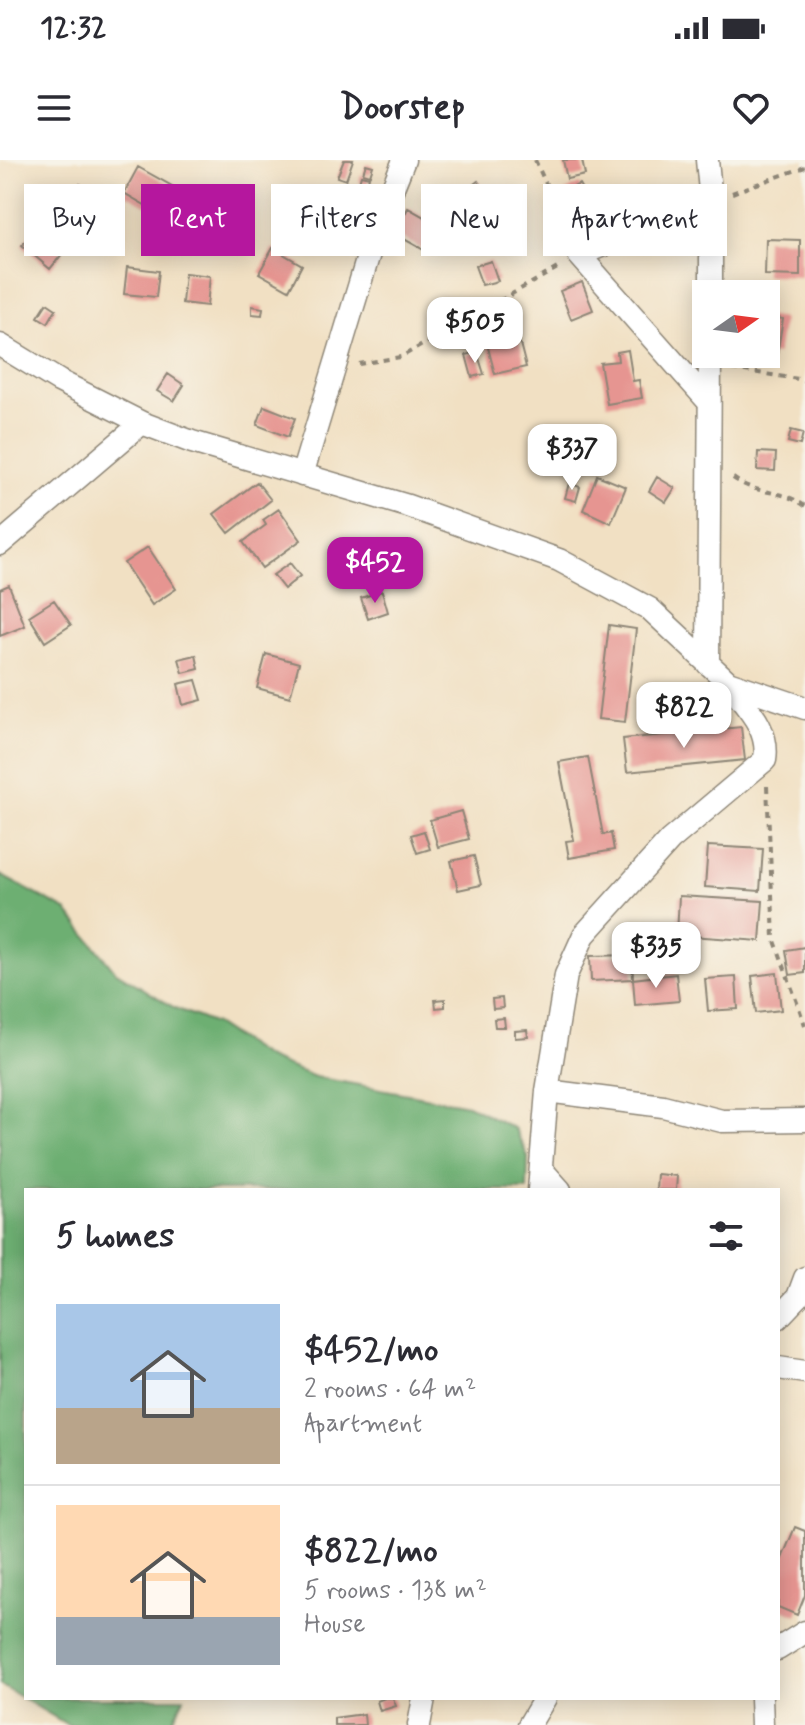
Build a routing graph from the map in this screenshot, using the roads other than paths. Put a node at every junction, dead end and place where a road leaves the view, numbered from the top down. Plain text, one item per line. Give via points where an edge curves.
1 (404, 160) edge
2 (707, 160) edge
3 (709, 184) edge
4 (580, 256) edge
5 (711, 256) edge
6 (711, 280) edge
7 (0, 345) edge
8 (710, 368) edge
9 (708, 401) junction
10 (142, 423) junction
11 (302, 475) junction
12 (0, 544) edge
13 (708, 664) junction
14 (728, 682) junction
15 (805, 708) edge
16 (547, 1091) junction
17 (805, 1120) edge
18 (541, 1181) edge
19 (805, 1278) edge
20 (780, 1316) edge
21 (780, 1368) edge
22 (805, 1372) edge
23 (805, 1632) edge
24 (780, 1648) edge
25 (424, 1700) edge
26 (544, 1700) edge
27 (761, 1700) edge
28 (419, 1725) edge
29 (529, 1725) edge
30 (762, 1725) edge

1 - 11 street via 377,227
2 - 3 street
4 - 9 street
5 - 6 street
7 - 10 street
8 - 9 street
9 - 13 street
10 - 11 street
10 - 12 street
11 - 13 street via 559,560 650,609
13 - 14 street
14 - 15 street
14 - 16 street via 762,728 768,743 765,760 670,840 584,935 566,975
16 - 17 street via 663,1106 722,1121
16 - 18 street
19 - 20 street via 798,1297
21 - 22 street
23 - 24 street
25 - 28 street
26 - 29 street
27 - 30 street

